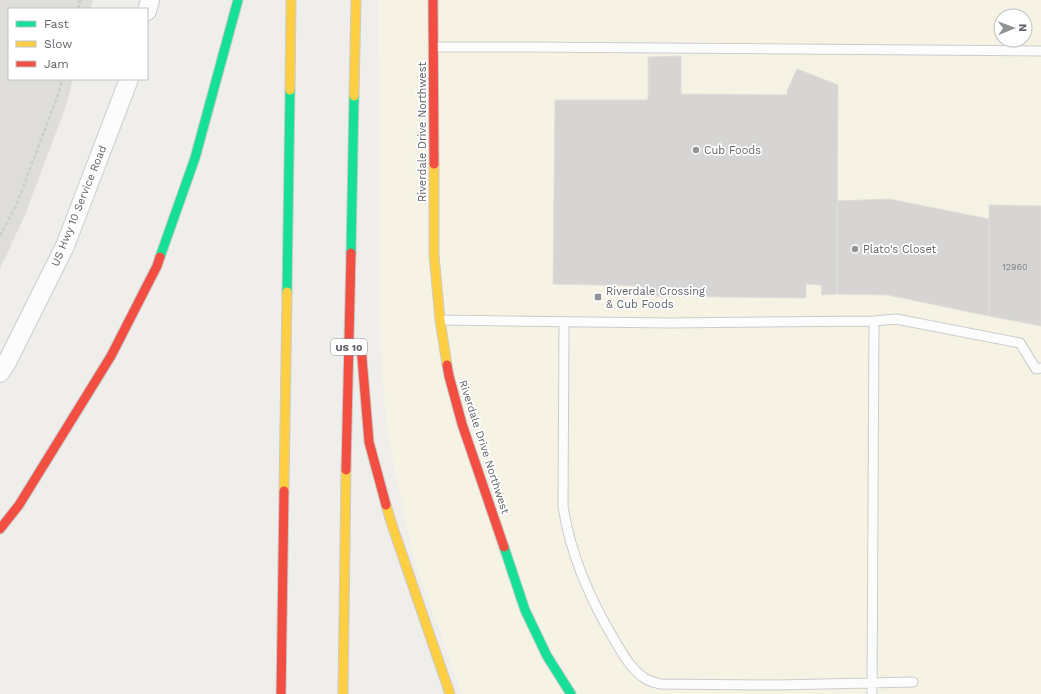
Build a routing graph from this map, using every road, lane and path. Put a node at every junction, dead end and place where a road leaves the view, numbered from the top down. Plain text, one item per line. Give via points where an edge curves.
1 (238, 0) edge
2 (291, 0) edge
3 (356, 0) edge
4 (433, 0) edge
5 (433, 48) junction
6 (1041, 51) edge
7 (62, 80) edge
8 (130, 80) edge
9 (352, 234) junction
10 (0, 236) edge
11 (359, 319) dead end
12 (440, 320) junction
13 (874, 321) junction
14 (564, 322) junction
15 (360, 334) dead end
16 (1041, 368) edge
17 (0, 372) edge
18 (0, 529) edge
19 (872, 682) junction
20 (913, 682) dead end
21 (281, 694) edge
22 (344, 694) edge
23 (450, 694) edge
24 (571, 694) edge
25 (872, 694) edge

1 - 18 main road via 195,158 156,266 111,356 19,505
2 - 21 main road
3 - 9 main road, US 10
4 - 5 main road, Riverdale Drive Northwest
5 - 6 lane
5 - 12 main road, Riverdale Drive Northwest via 434,255
7 - 10 path via 17,203
8 - 17 street, US Hwy 10 Service Road via 65,246
9 - 11 main road
9 - 22 main road, US 10 via 345,495
12 - 14 lane
12 - 24 main road, Riverdale Drive Northwest via 449,376 462,424 525,610 547,656
13 - 14 lane
13 - 16 lane via 896,319 1020,343 1036,368
13 - 19 lane
14 - 19 lane via 565,524 590,595 627,662 643,678 660,684 778,685
15 - 23 main road via 369,442 392,525
19 - 20 lane
19 - 25 lane

